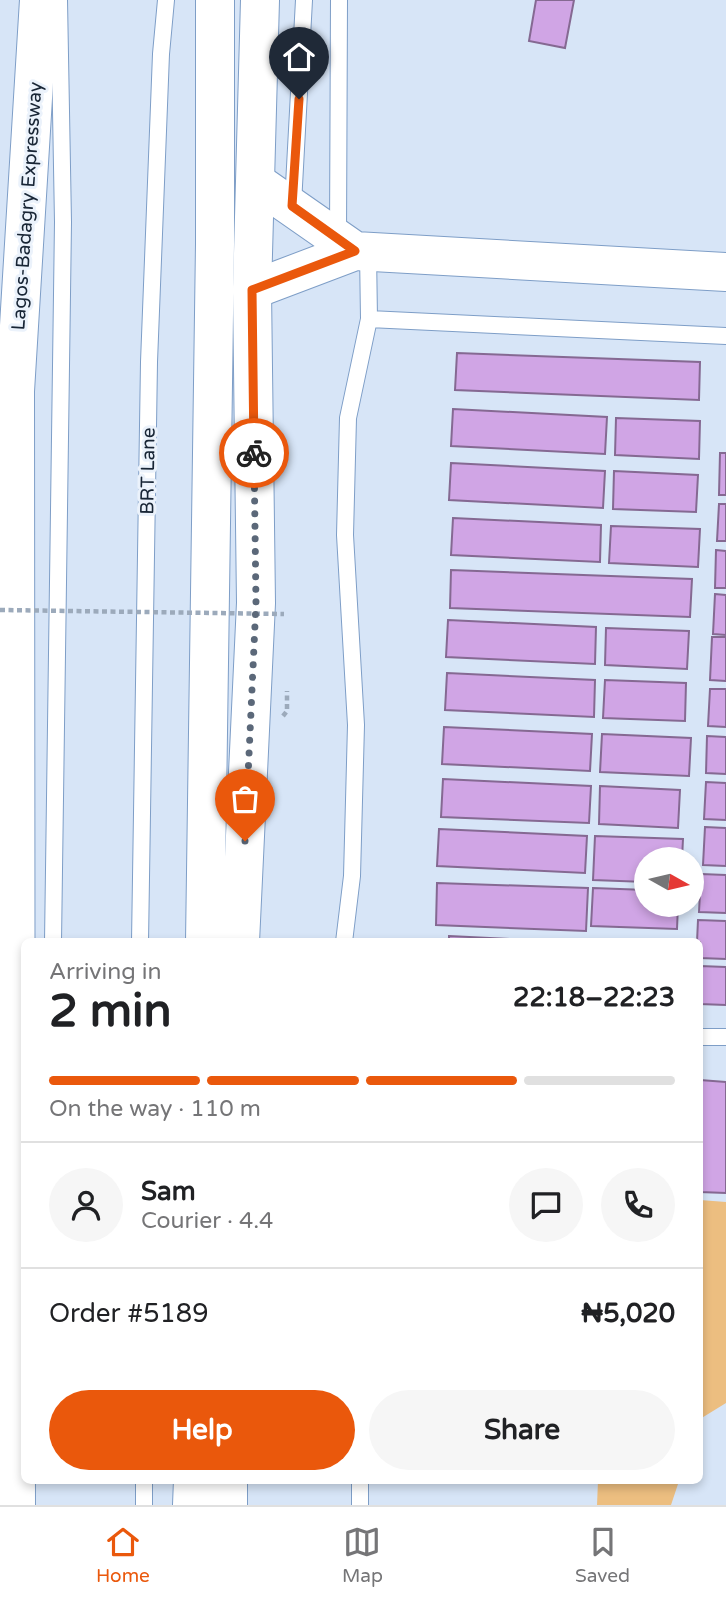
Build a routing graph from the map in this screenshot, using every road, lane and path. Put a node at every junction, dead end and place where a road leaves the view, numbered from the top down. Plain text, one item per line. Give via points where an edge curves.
1 (39, 0) edge
2 (59, 0) edge
3 (166, 0) edge
4 (215, 0) edge
5 (260, 0) edge
6 (304, 0) edge
7 (339, 0) edge
8 (256, 182) junction
9 (292, 206) junction
10 (353, 248) junction
11 (726, 272) edge
12 (252, 290) junction
13 (369, 319) junction
14 (726, 336) edge
15 (0, 610) edge
16 (284, 614) dead end
17 (53, 938) edge
18 (141, 938) edge
19 (205, 938) edge
20 (240, 938) edge
21 (344, 938) edge
22 (703, 1037) edge
23 (726, 1037) edge
24 (144, 1484) edge
25 (193, 1484) edge
26 (228, 1484) edge
27 (360, 1484) edge
28 (16, 1505) edge
29 (144, 1505) edge
30 (192, 1505) edge
31 (228, 1505) edge
32 (360, 1505) edge

1 - 28 main road, Lagos-Badagry Expressway via 15,391
2 - 17 lane via 63,249
3 - 18 lane, BRT Lane via 149,362
4 - 19 main road
5 - 8 main road
6 - 9 lane
7 - 10 lane
8 - 9 main road
8 - 12 main road
9 - 10 main road
10 - 11 main road
10 - 12 main road
10 - 13 lane
12 - 20 main road via 256,603
13 - 14 lane
13 - 21 lane via 348,418 345,535 356,725 352,876
15 - 16 path, bridge
22 - 23 lane
24 - 29 lane
25 - 30 main road
26 - 31 main road
27 - 32 lane

